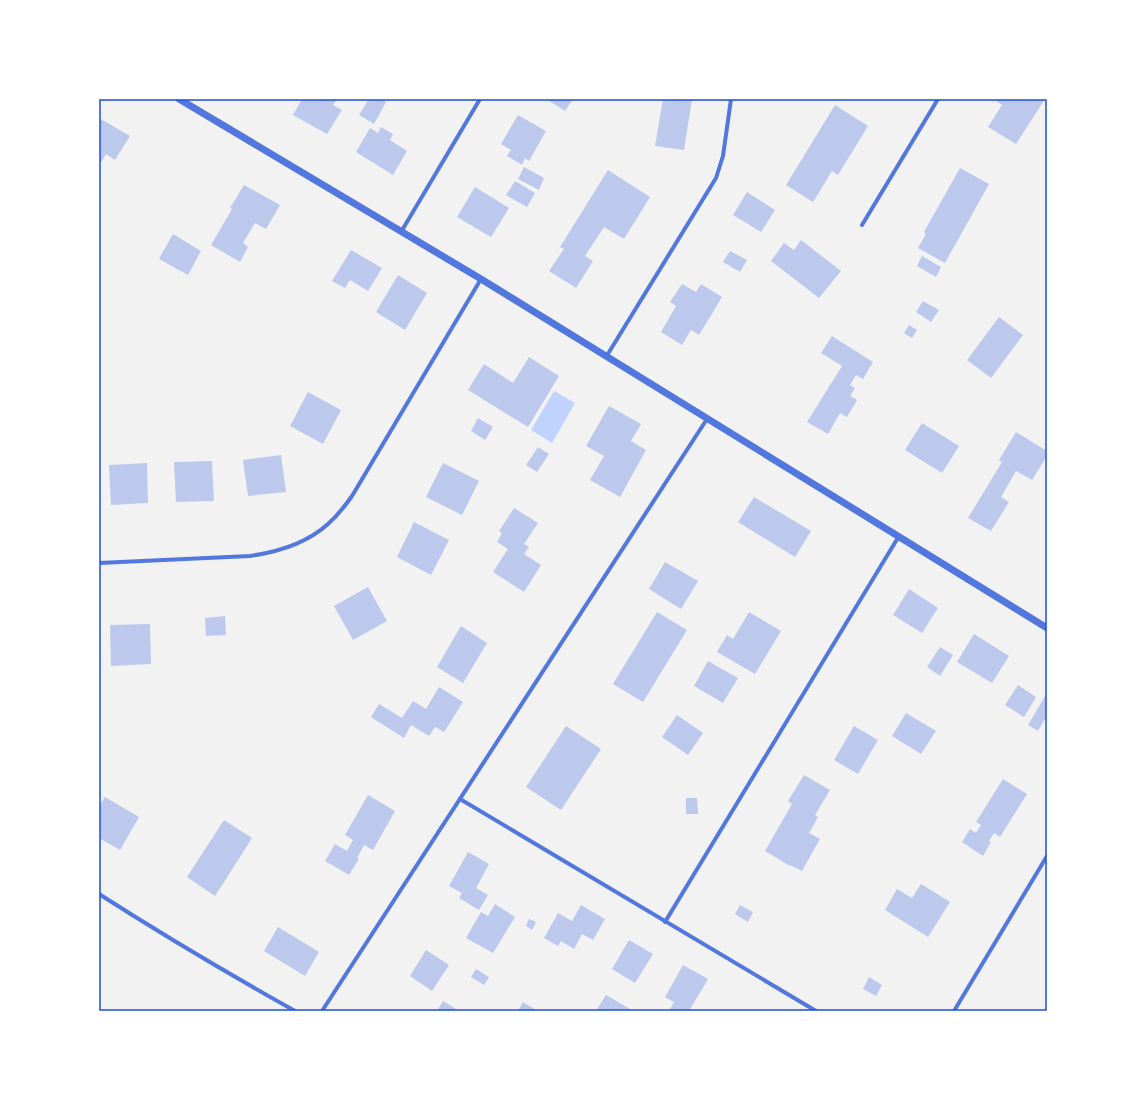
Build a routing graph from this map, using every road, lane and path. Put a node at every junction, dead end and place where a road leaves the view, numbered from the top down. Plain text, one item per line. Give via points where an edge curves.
1 (178, 99) edge
2 (480, 99) edge
3 (731, 99) edge
4 (938, 99) edge
5 (862, 225) dead end
6 (401, 232) junction
7 (481, 279) junction
8 (606, 357) junction
9 (707, 419) junction
10 (899, 536) junction
11 (99, 563) edge
12 (1047, 628) edge
13 (460, 799) junction
14 (1047, 856) edge
15 (99, 894) edge
16 (666, 922) junction
17 (295, 1011) edge
18 (322, 1011) edge
19 (816, 1011) edge
20 (954, 1011) edge

1 - 6 street
2 - 6 street
3 - 8 street via 723,156 716,178
4 - 5 street
6 - 7 street
7 - 8 street
7 - 11 street via 352,496 323,528 308,538 267,554
8 - 9 street
9 - 10 street
9 - 13 street
10 - 12 street
10 - 16 street
13 - 16 street
13 - 18 street
14 - 20 street
15 - 17 street via 219,968
16 - 19 street

